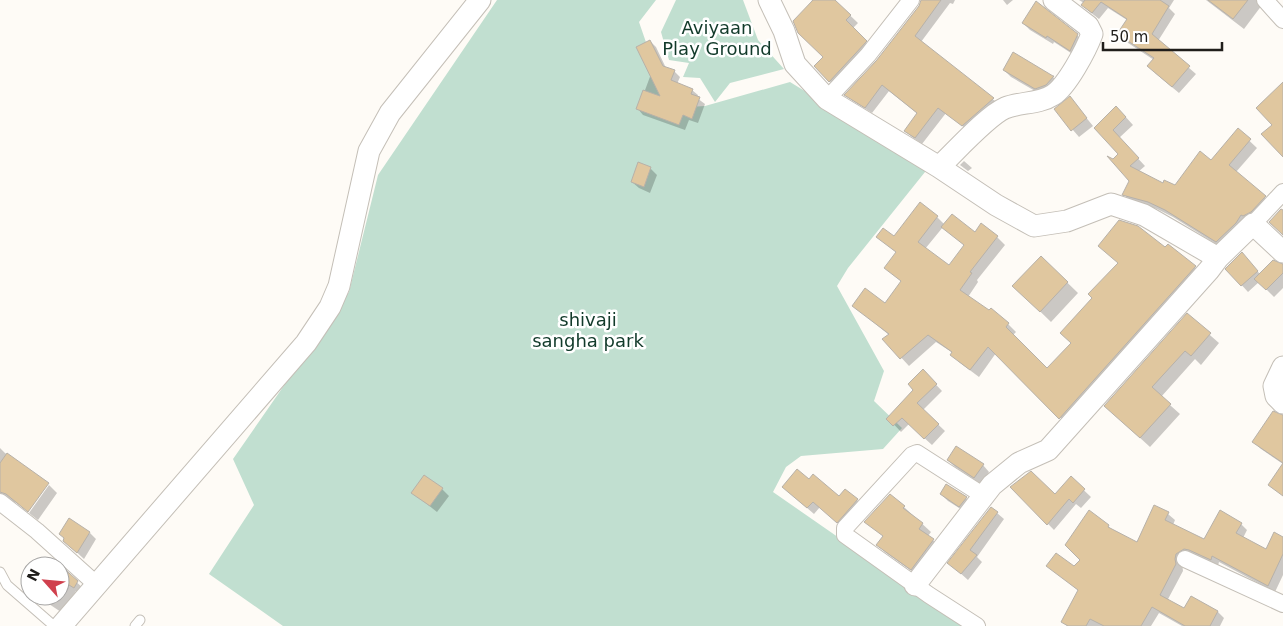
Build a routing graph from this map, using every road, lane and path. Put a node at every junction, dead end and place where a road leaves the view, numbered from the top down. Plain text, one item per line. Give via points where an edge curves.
1 (480, 0) edge
2 (769, 0) edge
3 (911, 0) edge
4 (1054, 0) edge
5 (1265, 0) edge
6 (1283, 20) edge
7 (827, 99) junction
8 (939, 167) junction
9 (1283, 192) edge
10 (1253, 224) junction
11 (1283, 252) edge
12 (1218, 258) junction
13 (1283, 368) edge
14 (1283, 403) edge
15 (984, 496) junction
16 (0, 502) edge
17 (1184, 560) dead end
18 (0, 572) edge
19 (97, 585) junction
20 (915, 585) junction
21 (1283, 604) edge
22 (60, 626) edge
23 (977, 626) edge

1 - 19 street via 390,113 369,151 338,286 330,307 306,342
2 - 7 street via 795,64
3 - 7 street via 868,55
4 - 8 street via 1088,26 1092,34 1067,80 1053,95 1005,108 992,116
5 - 6 street
7 - 8 street
8 - 12 street via 996,206 1034,226 1067,221 1110,204 1144,215
9 - 10 street
10 - 11 street
10 - 12 street
12 - 15 street via 1048,450 1019,464 992,485
13 - 14 street via 1274,386 1276,396
15 - 20 street
15 - 20 street via 918,453 912,455 844,528 845,535
16 - 19 street
17 - 21 street
18 - 22 lane via 7,585
19 - 22 street
20 - 23 street

